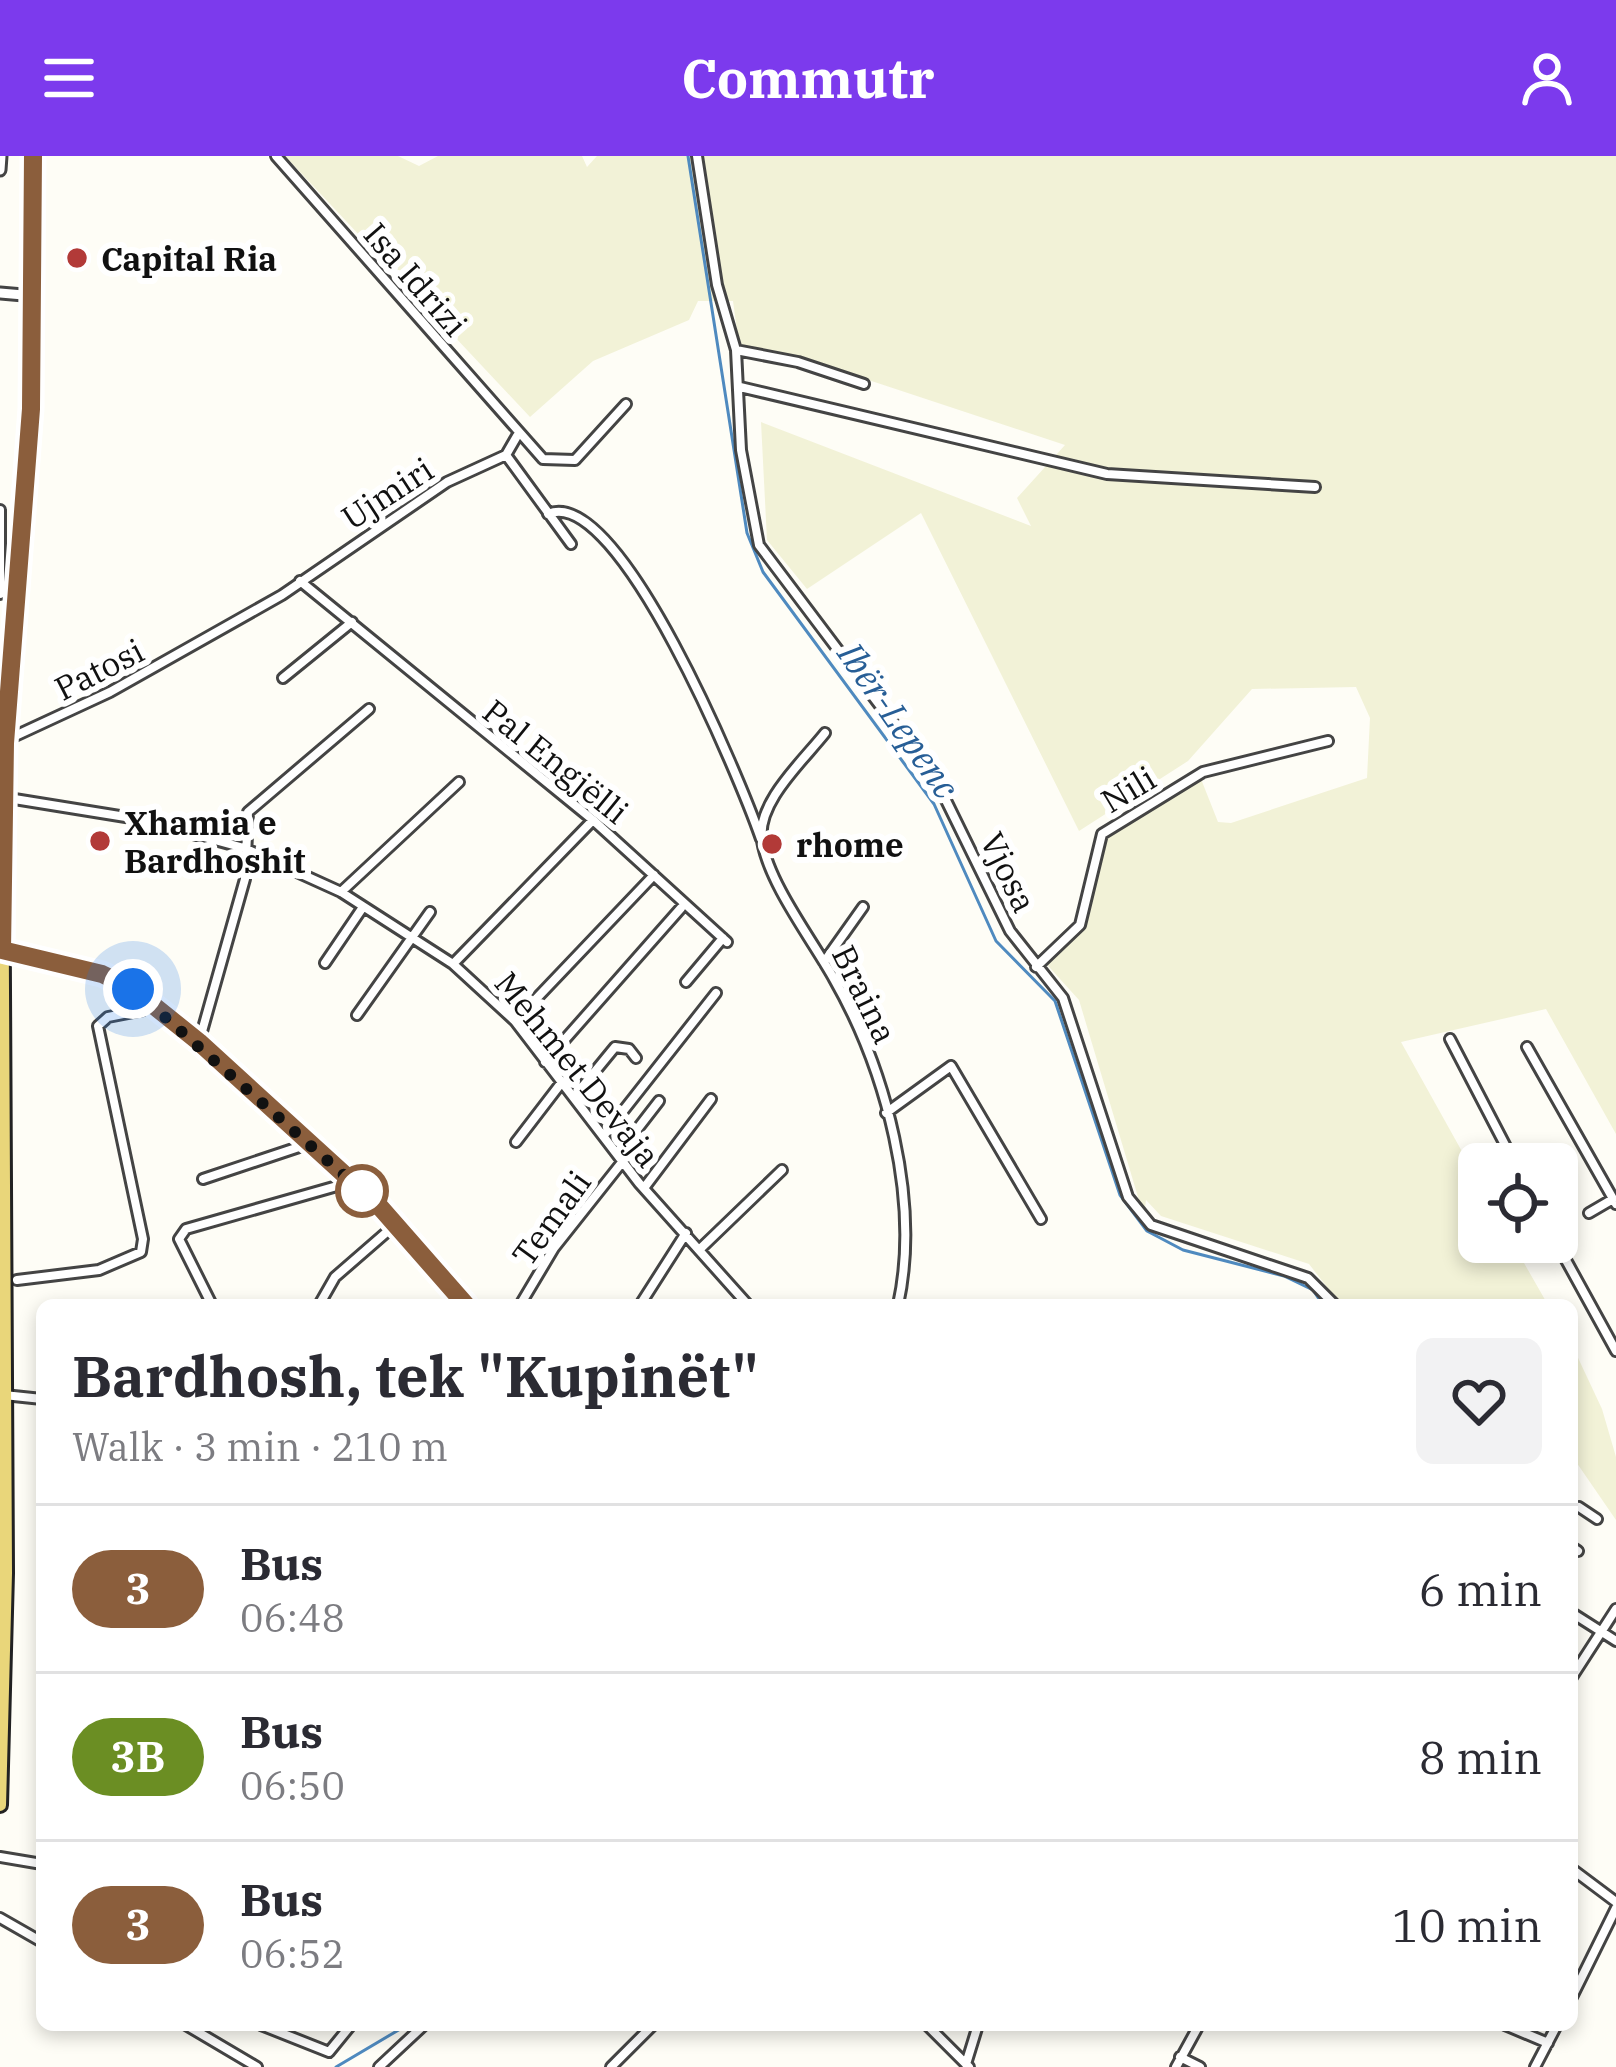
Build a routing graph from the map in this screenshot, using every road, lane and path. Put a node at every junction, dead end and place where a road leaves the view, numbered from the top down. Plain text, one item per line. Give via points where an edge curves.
1 (1, 156) edge
2 (31, 156) edge
3 (276, 156) edge
4 (698, 156) edge
5 (0, 170) edge
6 (0, 292) edge
7 (32, 296) junction
8 (736, 350) junction
9 (864, 384) dead end
10 (740, 387) junction
11 (626, 404) dead end
12 (517, 436) junction
13 (506, 455) junction
14 (1315, 488) dead end
15 (0, 510) edge
16 (548, 514) junction
17 (571, 544) dead end
18 (300, 581) junction
19 (0, 594) edge
20 (352, 622) junction
21 (283, 678) dead end
22 (368, 709) dead end
23 (2, 710) edge
24 (825, 733) dead end
25 (1328, 741) dead end
26 (2, 745) edge
27 (459, 782) dead end
28 (1, 797) edge
29 (593, 820) junction
30 (762, 841) junction
31 (244, 848) junction
32 (654, 875) junction
33 (341, 892) junction
34 (1, 895) edge
35 (363, 907) junction
36 (863, 907) dead end
37 (681, 908) dead end
38 (430, 912) dead end
39 (408, 936) junction
40 (1, 949) edge
41 (824, 962) junction
42 (325, 963) dead end
43 (453, 964) junction
44 (1036, 968) junction
45 (686, 982) dead end
46 (716, 993) dead end
47 (156, 1007) junction
48 (357, 1015) dead end
49 (515, 1021) junction
50 (1450, 1039) dead end
51 (199, 1042) junction
52 (1527, 1047) dead end
53 (636, 1058) dead end
54 (545, 1062) junction
55 (562, 1082) junction
56 (574, 1097) junction
57 (711, 1099) dead end
58 (659, 1101) dead end
59 (885, 1113) junction
60 (605, 1134) junction
61 (516, 1142) dead end
62 (1504, 1143) edge
63 (308, 1144) junction
64 (621, 1157) junction
65 (782, 1170) dead end
66 (202, 1179) dead end
67 (352, 1181) junction
68 (644, 1188) junction
69 (1615, 1202) edge
70 (1589, 1213) dead end
71 (1040, 1219) dead end
72 (396, 1225) junction
73 (686, 1233) junction
74 (700, 1250) junction
75 (1568, 1263) edge
76 (17, 1280) dead end
77 (209, 1299) edge
78 (322, 1299) edge
79 (461, 1299) edge
80 (524, 1299) edge
81 (644, 1299) edge
82 (743, 1299) edge
83 (898, 1299) edge
84 (1329, 1299) edge
85 (1616, 1351) edge
86 (4, 1395) junction
87 (36, 1399) edge
88 (1578, 1509) edge
89 (1598, 1519) dead end
90 (1616, 1609) edge
91 (1578, 1616) edge
92 (1600, 1629) junction
93 (1616, 1641) edge
94 (1578, 1667) edge
95 (0, 1805) edge
96 (0, 1858) edge
97 (36, 1863) edge
98 (1578, 1874) edge
99 (1616, 1905) edge
100 (0, 1918) edge
101 (36, 1939) edge
102 (1578, 1984) edge
103 (196, 2031) edge
104 (276, 2031) edge
105 (347, 2031) edge
106 (418, 2031) edge
107 (647, 2031) edge
108 (932, 2031) edge
109 (976, 2031) edge
110 (1196, 2031) edge
111 (1519, 2031) edge
112 (1554, 2031) edge
113 (1548, 2043) junction
114 (1178, 2062) edge
115 (967, 2065) edge
116 (257, 2067) edge
117 (379, 2067) edge
118 (611, 2067) edge
119 (1200, 2067) edge
120 (1535, 2067) edge

1 - 5 street
2 - 7 main road
3 - 12 street, Isa Idrizi
4 - 8 street, Vjosa via 717,285
6 - 7 street
7 - 23 main road
7 - 26 main road via 26,524
8 - 9 street
8 - 10 street, Vjosa
10 - 14 street via 1107,474
10 - 44 street, Vjosa via 741,450 759,545 936,780
11 - 12 street via 574,460 543,459
12 - 13 street
13 - 16 street
13 - 18 street, Ujmiri via 447,482
15 - 19 street
16 - 17 street
16 - 30 street, Braina via 573,513 613,543 737,770
18 - 20 street, Pal Engjëlli
18 - 26 street, Patosi
20 - 21 street
20 - 29 street, Pal Engjëlli
22 - 31 street via 248,812
23 - 26 main road
24 - 30 street via 765,811
25 - 44 street, Nili via 1203,772 1102,834 1080,925
26 - 28 main road
27 - 33 street
28 - 31 street, Mehmet Devaja via 138,819
28 - 34 main road
29 - 32 street, Pal Engjëlli
29 - 43 street
30 - 41 street, Braina
31 - 33 street, Mehmet Devaja
31 - 51 street via 244,879
32 - 45 street, Pal Engjëlli via 725,940
32 - 49 street
33 - 35 street, Mehmet Devaja
34 - 40 main road
35 - 39 street, Mehmet Devaja
35 - 42 street
36 - 41 street
37 - 54 street
38 - 39 street
39 - 43 street, Mehmet Devaja
39 - 48 street
40 - 47 street via 102,974
40 - 86 main road
41 - 59 street, Braina
43 - 49 street, Mehmet Devaja
44 - 84 street, Vjosa via 1063,998 1128,1197 1151,1226 1308,1278
46 - 60 street
47 - 51 street
47 - 76 street via 98,1026 141,1252 99,1270
49 - 54 street, Mehmet Devaja
50 - 62 street
51 - 63 street
52 - 69 street
53 - 56 street via 615,1047
54 - 55 street, Mehmet Devaja
55 - 56 street, Mehmet Devaja
55 - 61 street
56 - 60 street, Mehmet Devaja
57 - 68 street
58 - 64 street, Temali
59 - 71 street via 951,1066
59 - 83 street, Braina via 905,1215
60 - 64 street, Mehmet Devaja
63 - 66 street
63 - 67 street
64 - 68 street, Mehmet Devaja
64 - 80 street, Temali
65 - 74 street
67 - 72 street
67 - 77 street via 186,1228 178,1239
68 - 73 street, Mehmet Devaja
69 - 70 street
72 - 78 street via 335,1277
72 - 79 street
73 - 74 street, Mehmet Devaja
73 - 81 street
74 - 82 street, Mehmet Devaja
75 - 85 street
86 - 87 street
86 - 95 main road
88 - 89 street
90 - 92 street
91 - 92 street
92 - 93 street
92 - 94 street
96 - 97 street
98 - 99 street
99 - 102 street
100 - 101 street
103 - 116 street
104 - 105 street via 328,2052
106 - 117 street
107 - 118 street
108 - 115 street
109 - 115 street
110 - 114 street
111 - 113 street
112 - 113 street
113 - 120 street
114 - 119 street

